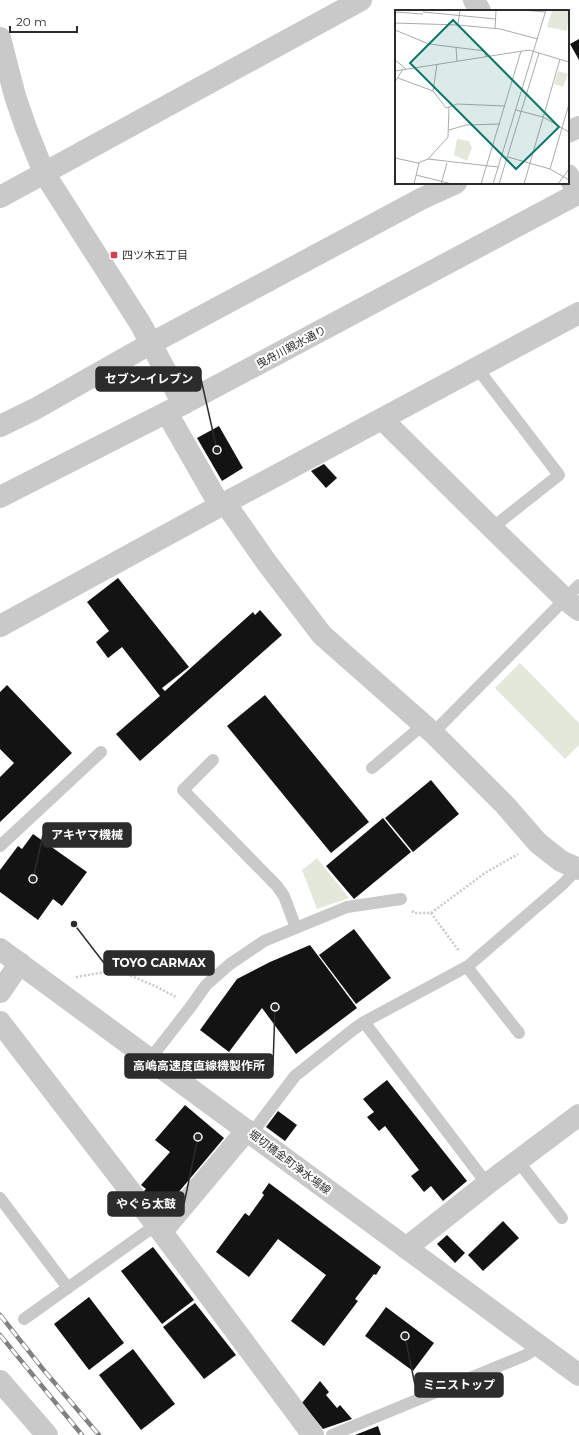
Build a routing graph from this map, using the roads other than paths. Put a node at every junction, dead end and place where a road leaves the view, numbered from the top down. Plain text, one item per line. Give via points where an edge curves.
1 (361, 0) edge
2 (474, 0) edge
3 (479, 10) edge
4 (0, 38) edge
5 (579, 127) edge
6 (569, 132) edge
7 (44, 173) junction
8 (454, 184) edge
9 (575, 187) edge
10 (0, 196) edge
11 (579, 313) edge
12 (150, 344) junction
13 (477, 368) junction
14 (175, 408) junction
15 (382, 418) junction
16 (0, 426) edge
17 (0, 497) edge
18 (222, 505) junction
19 (492, 528) junction
20 (574, 598) edge
21 (0, 626) edge
22 (428, 729) junction
23 (101, 752) dead end
24 (213, 760) dead end
25 (372, 768) dead end
26 (0, 846) edge
27 (578, 869) edge
28 (401, 899) road end
29 (296, 928) junction
30 (0, 949) edge
31 (20, 963) junction
32 (467, 967) junction
33 (0, 992) edge
34 (0, 1022) edge
35 (364, 1022) junction
36 (519, 1033) dead end
37 (150, 1058) junction
38 (579, 1115) edge
39 (249, 1132) junction
40 (518, 1161) junction
41 (487, 1184) junction
42 (0, 1198) edge
43 (562, 1218) dead end
44 (158, 1228) junction
45 (406, 1248) junction
46 (68, 1288) junction
47 (24, 1319) dead end
48 (540, 1346) junction
49 (579, 1375) edge
50 (0, 1381) edge
51 (47, 1435) edge
52 (313, 1435) edge
53 (332, 1435) edge

1 - 7 street
2 - 3 street
4 - 7 street via 15,96
5 - 6 street
7 - 10 street
7 - 12 street via 140,324
8 - 12 street via 421,199
9 - 14 street, 曳舟川親水通り
11 - 13 street
12 - 14 street
12 - 16 street
13 - 15 street
13 - 19 lane via 559,475
14 - 17 street, 曳舟川親水通り
14 - 18 street
15 - 18 street
15 - 19 street
18 - 21 street
18 - 22 street via 322,635
19 - 20 street
20 - 22 lane
22 - 25 lane
22 - 27 street via 505,804 538,843 561,861
23 - 26 lane
24 - 29 lane via 183,790 277,886 284,896
27 - 32 lane
28 - 29 lane via 347,907
29 - 37 lane via 264,941 230,964 206,985
30 - 31 street, 堀切橋金町浄水場線
31 - 33 street
31 - 37 street, 堀切橋金町浄水場線
32 - 35 lane
32 - 36 lane
34 - 44 street
35 - 39 lane via 295,1076
35 - 41 lane
37 - 39 street, 堀切橋金町浄水場線
38 - 40 street
39 - 44 street via 170,1223
39 - 45 street, 堀切橋金町浄水場線
40 - 41 street
40 - 43 lane
41 - 45 street
42 - 46 lane
44 - 46 lane
44 - 52 street
45 - 48 street, 堀切橋金町浄水場線
46 - 47 lane
48 - 49 street, 堀切橋金町浄水場線
48 - 53 lane via 526,1355
50 - 51 street

